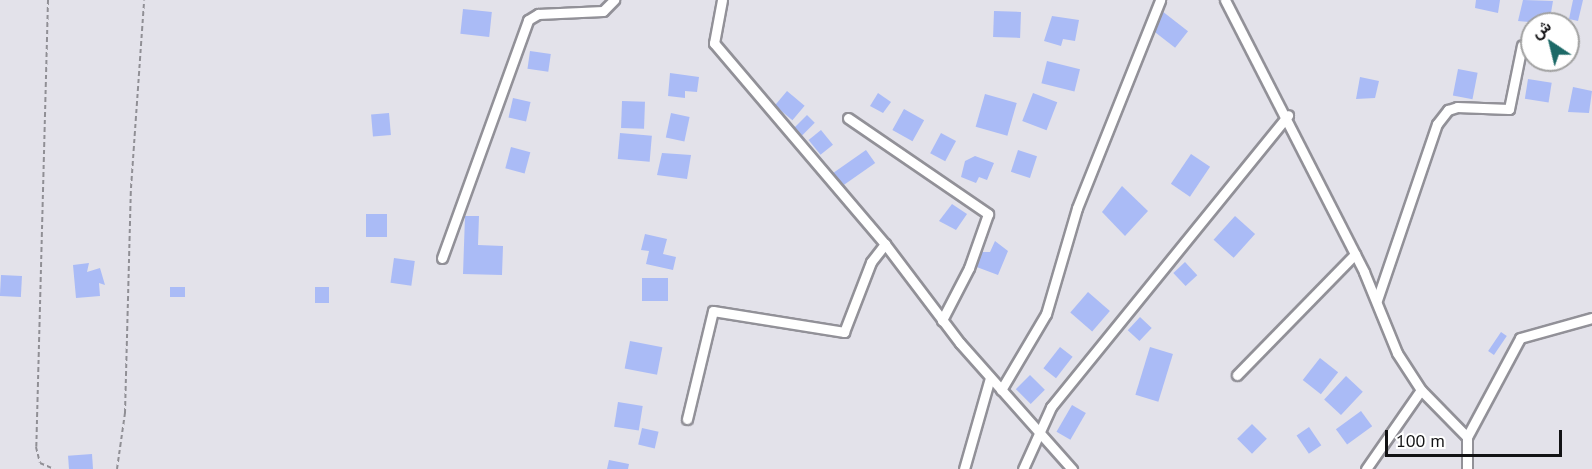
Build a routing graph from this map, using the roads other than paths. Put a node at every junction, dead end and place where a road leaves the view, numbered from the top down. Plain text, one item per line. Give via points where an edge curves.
1 (614, 0) edge
2 (722, 0) edge
3 (1160, 0) edge
4 (1225, 0) edge
5 (1520, 55) edge
6 (1288, 115) junction
7 (848, 118) dead end
8 (885, 244) junction
9 (1355, 254) junction
10 (442, 258) dead end
11 (1377, 300) junction
12 (1592, 318) edge
13 (942, 320) junction
14 (1236, 375) dead end
15 (990, 378) junction
16 (1001, 390) junction
17 (1421, 390) junction
18 (687, 418) dead end
19 (1038, 431) junction
20 (1467, 437) junction
21 (964, 469) edge
22 (1023, 469) edge
23 (1072, 469) edge
24 (1366, 469) edge
25 (1467, 469) edge

1 - 10 street via 603,11 538,14 528,21
2 - 8 street via 714,43
3 - 16 street via 1077,208 1046,314
4 - 6 street
5 - 11 street via 1509,109 1457,107 1448,110 1437,124
6 - 9 street
6 - 19 street via 1136,297
7 - 13 street via 988,214 969,268
8 - 13 street
8 - 18 street via 872,262 844,332 713,311
9 - 11 street
9 - 14 street
11 - 17 street via 1397,353
12 - 20 street via 1520,338
13 - 15 street
15 - 16 street
15 - 21 street
16 - 19 street
17 - 20 street
17 - 24 street
19 - 22 street
19 - 23 street
20 - 25 street

